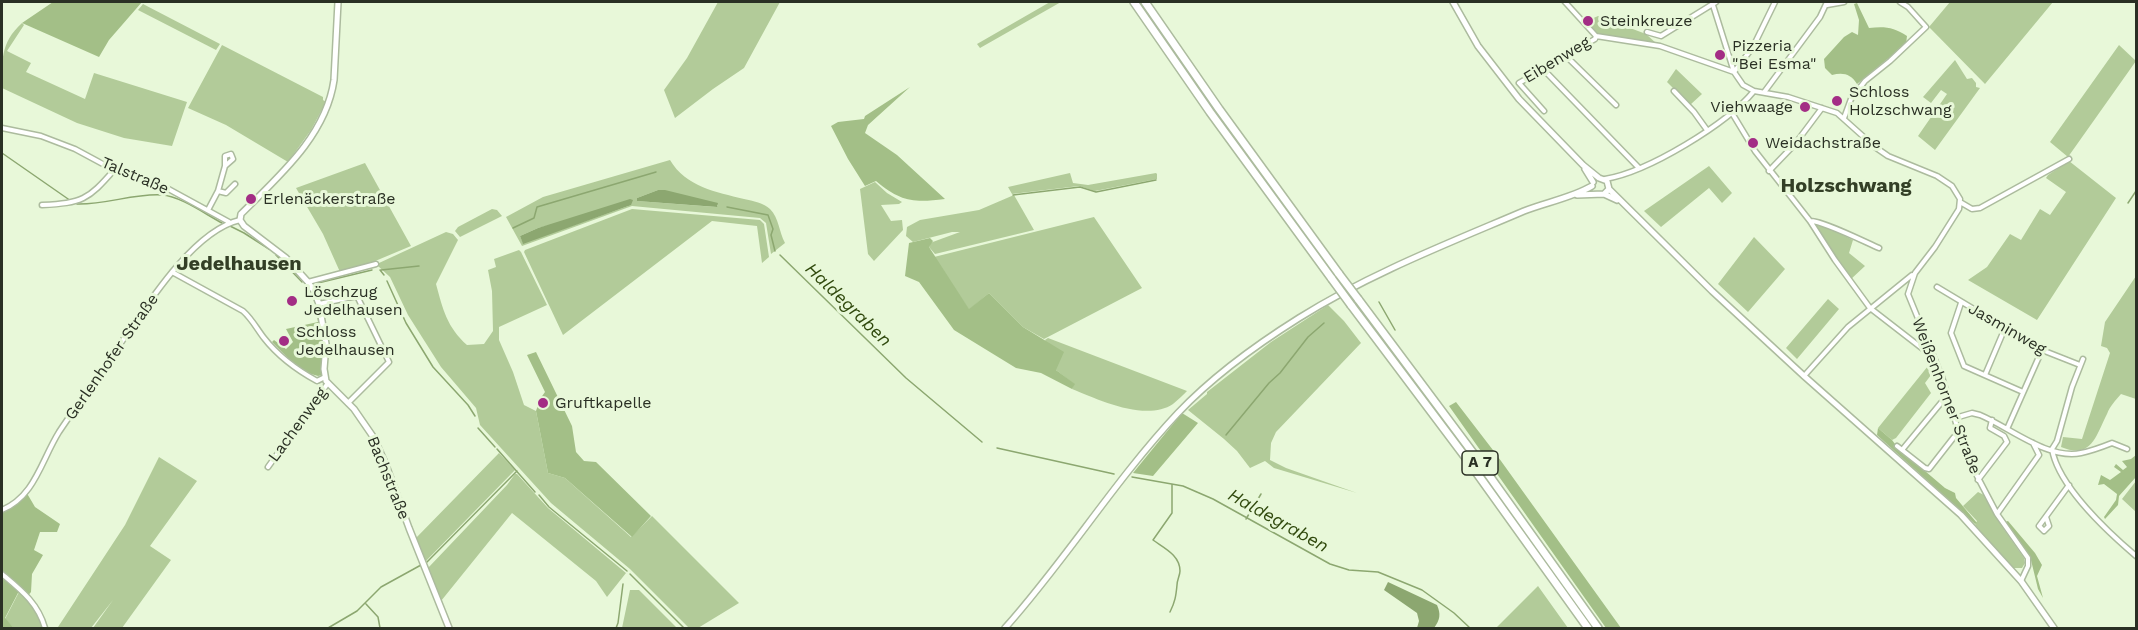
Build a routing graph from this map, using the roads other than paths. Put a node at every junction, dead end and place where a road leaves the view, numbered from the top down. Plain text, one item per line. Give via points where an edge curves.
1 (338, 2) edge
2 (1134, 2) edge
3 (1144, 2) edge
4 (1453, 2) edge
5 (1564, 2) edge
6 (1714, 2) edge
7 (1775, 2) edge
8 (1844, 2) edge
9 (1900, 2) edge
10 (1827, 3) edge
11 (1647, 32) dead end
12 (1596, 36) junction
13 (1566, 56) junction
14 (1543, 69) junction
15 (1734, 72) junction
16 (1674, 91) dead end
17 (1754, 91) junction
18 (1765, 91) junction
19 (1616, 105) dead end
20 (1822, 108) junction
21 (1544, 111) dead end
22 (1732, 113) junction
23 (1844, 118) junction
24 (2, 128) edge
25 (1707, 130) junction
26 (2068, 159) dead end
27 (225, 166) dead end
28 (1640, 168) junction
29 (114, 170) junction
30 (1769, 171) junction
31 (1621, 176) junction
32 (1598, 181) junction
33 (235, 184) dead end
34 (1607, 190) junction
35 (218, 191) junction
36 (1596, 193) junction
37 (1570, 196) junction
38 (1960, 202) junction
39 (42, 205) dead end
40 (208, 210) junction
41 (240, 220) junction
42 (1810, 221) junction
43 (230, 222) junction
44 (1879, 248) dead end
45 (376, 264) dead end
46 (172, 272) junction
47 (1915, 273) junction
48 (308, 282) junction
49 (1937, 287) dead end
50 (1961, 303) junction
51 (319, 304) junction
52 (1870, 308) junction
53 (2005, 328) junction
54 (2042, 350) junction
55 (1933, 356) junction
56 (2083, 358) dead end
57 (2080, 365) junction
58 (1985, 375) junction
59 (1804, 376) junction
60 (325, 377) junction
61 (328, 383) junction
62 (2024, 392) junction
63 (1949, 396) junction
64 (348, 403) junction
65 (1954, 418) junction
66 (1992, 420) junction
67 (2007, 429) junction
68 (1959, 435) junction
69 (2033, 443) junction
70 (1897, 446) dead end
71 (2052, 449) junction
72 (2127, 449) dead end
73 (1902, 450) junction
74 (268, 467) dead end
75 (1978, 480) junction
76 (2069, 485) junction
77 (2, 510) edge
78 (1997, 514) junction
79 (2046, 518) dead end
80 (2136, 556) edge
81 (2, 573) edge
82 (2021, 581) junction
83 (45, 628) edge
84 (449, 628) edge
85 (1005, 628) edge
86 (1588, 628) edge
87 (1598, 628) edge
88 (2054, 628) edge

1 - 41 main road via 334,81 324,115 295,158 241,214
2 - 86 highway, A 7, bridge via 1210,112
3 - 87 highway, A 7, bridge
4 - 32 main road via 1468,32 1504,81
5 - 12 street
6 - 11 street via 1661,36
6 - 15 street
7 - 15 street via 1753,47
8 - 10 street
9 - 23 street via 1926,27 1864,81
10 - 18 street
12 - 13 street, Eibenweg
12 - 15 street via 1660,46
13 - 14 street, Eibenweg
13 - 19 street
14 - 21 street, Eibenweg via 1519,83
14 - 28 street
15 - 17 street via 1743,85
16 - 25 street
17 - 18 street
17 - 22 street
18 - 20 street
20 - 23 street
20 - 30 street
22 - 25 street
22 - 30 street
23 - 38 street via 1888,156 1948,183
24 - 29 street, Talstraße via 27,132 72,148
25 - 28 street
26 - 38 street via 1980,208 1972,210
27 - 35 street
28 - 31 street
29 - 39 street via 85,198 69,204
29 - 40 street, Talstraße via 163,186
30 - 42 street
31 - 32 street
31 - 34 street
32 - 34 main road
32 - 36 main road
32 - 37 main road
33 - 35 street via 226,193
34 - 36 main road
34 - 59 main road
35 - 40 street
36 - 37 main road
37 - 85 main road via 1481,230 1366,282 1260,344 1199,393 1163,429
38 - 47 street, Weißenhorner Straße via 1956,215
40 - 43 street, Talstraße
41 - 43 street, Gerlenhofer Straße
41 - 48 main road, Bachstraße
42 - 44 street via 1818,220
42 - 52 street
43 - 46 street, Gerlenhofer Straße via 203,241
45 - 48 street
46 - 60 street via 243,311 273,349 299,370 317,381
46 - 77 street, Gerlenhofer Straße via 58,433 30,487 15,505
47 - 52 street
47 - 55 street, Weißenhorner Straße via 1908,294
48 - 51 main road, Bachstraße
49 - 50 street, Jasminweg
50 - 53 street, Jasminweg
50 - 58 street via 1951,335 1964,366
51 - 60 main road, Bachstraße via 326,344
51 - 64 street via 357,296 389,362
52 - 55 street
52 - 59 street
53 - 54 street, Jasminweg
53 - 58 street
54 - 57 street, Jasminweg
54 - 62 street
55 - 63 street, Weißenhorner Straße
56 - 57 street
57 - 71 street
58 - 62 street
59 - 82 main road via 1955,509
60 - 61 main road, Bachstraße
61 - 64 main road, Bachstraße
61 - 74 street, Lachenweg
62 - 67 street
63 - 65 street, Weißenhorner Straße
63 - 73 street
64 - 84 main road, Bachstraße via 380,450
65 - 66 street via 1972,413
65 - 68 street, Weißenhorner Straße
66 - 67 street
66 - 75 street via 1990,428 2007,442
67 - 69 street
68 - 73 street via 1929,469
68 - 75 street, Weißenhorner Straße
69 - 71 street
69 - 78 street via 2039,455
70 - 73 street
71 - 72 street via 2080,454 2112,443
71 - 76 street
75 - 78 street, Weißenhorner Straße
76 - 79 street
76 - 80 street via 2098,521
78 - 82 street, Weißenhorner Straße via 2028,558
81 - 83 street via 27,594
82 - 88 main road

